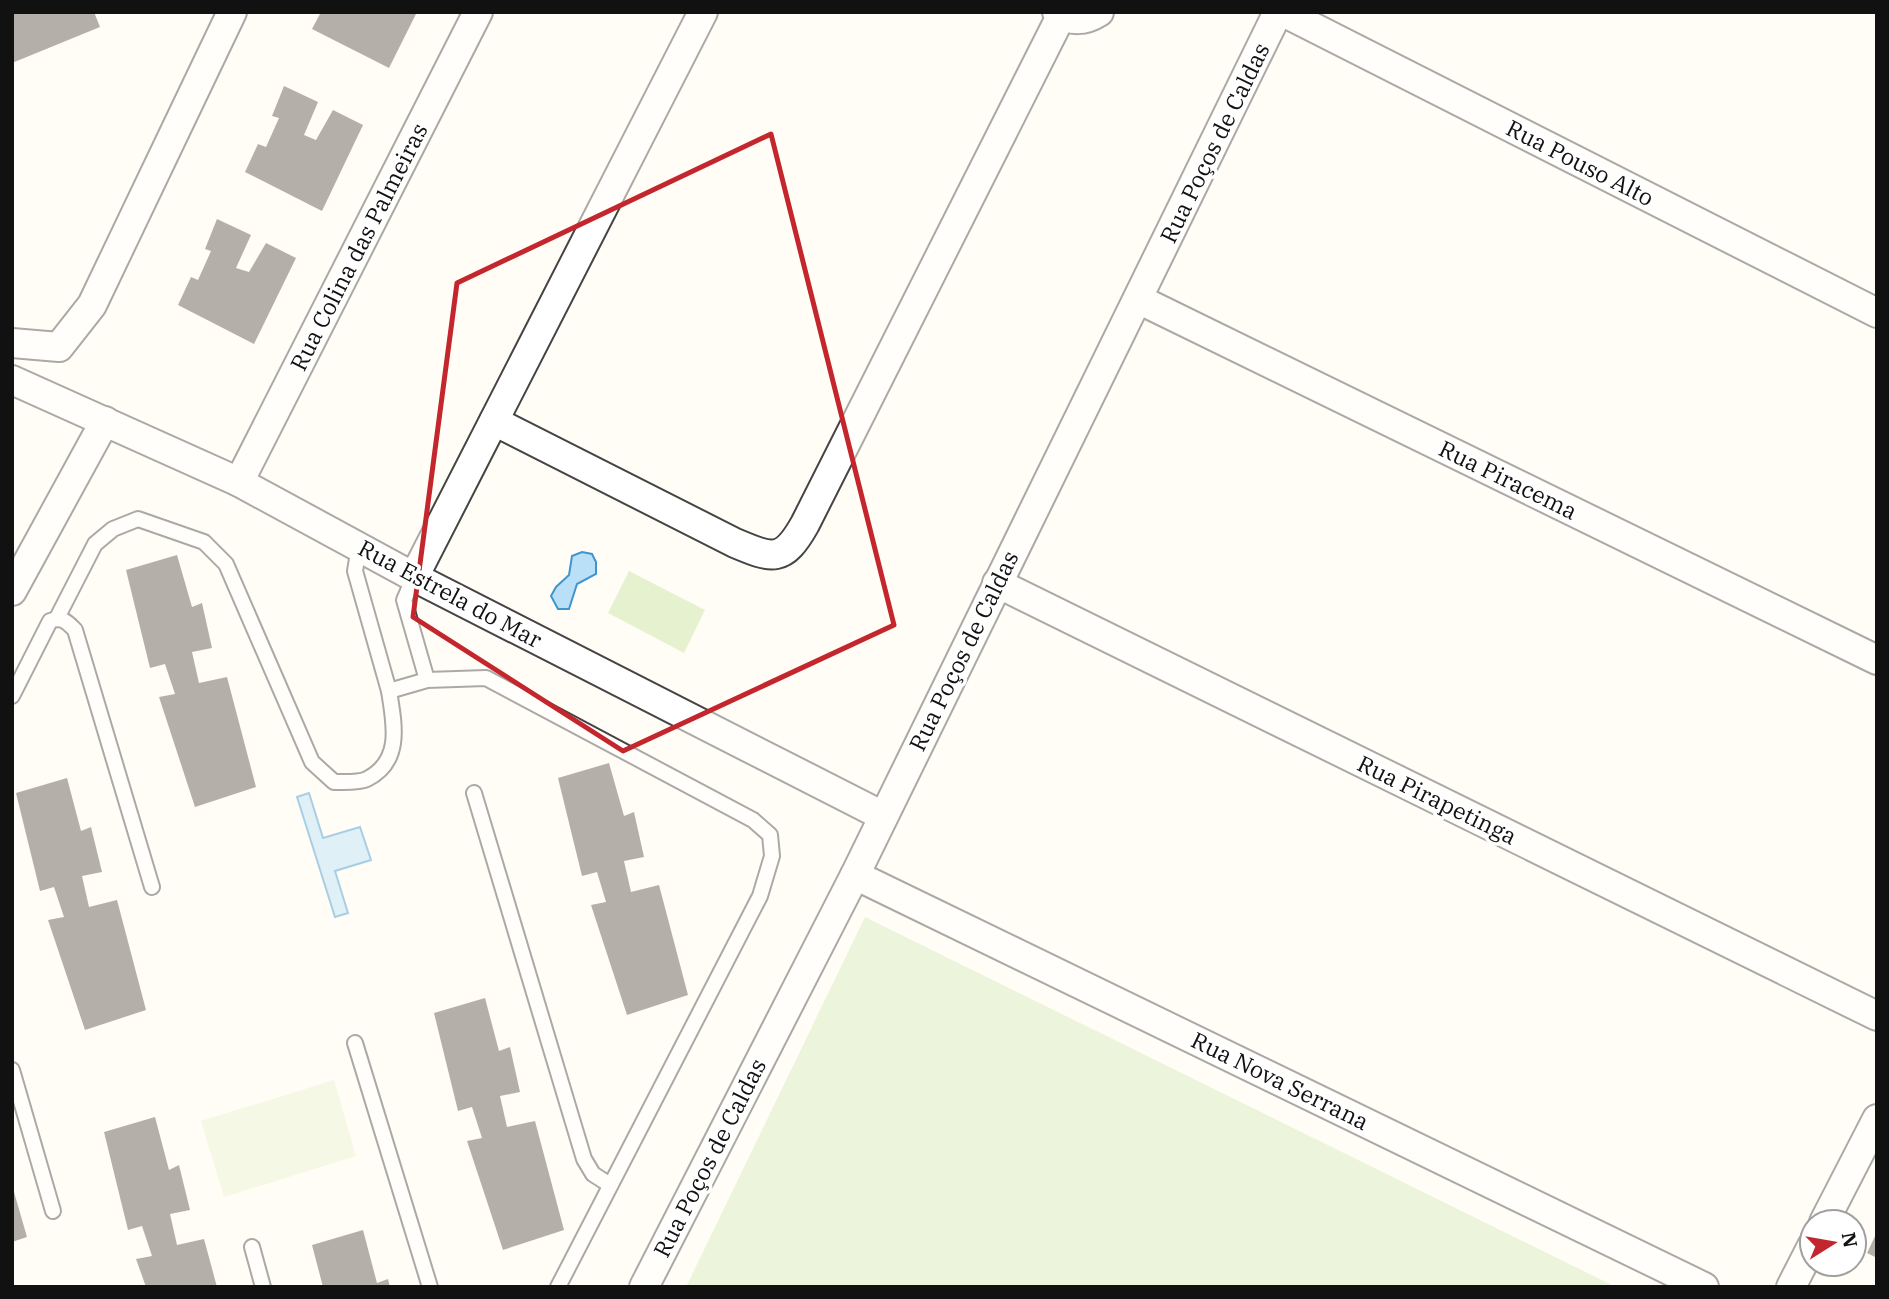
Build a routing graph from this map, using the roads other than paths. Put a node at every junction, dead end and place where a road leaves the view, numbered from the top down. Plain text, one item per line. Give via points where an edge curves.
1 (232, 12) edge
2 (478, 12) edge
3 (704, 12) edge
4 (1099, 12) edge
5 (1281, 12) edge
6 (1059, 14) edge
7 (1139, 299) junction
8 (1877, 313) edge
9 (12, 343) edge
10 (12, 380) edge
11 (105, 421) junction
12 (494, 421) junction
13 (239, 482) junction
14 (359, 547) junction
15 (414, 577) junction
16 (997, 583) junction
17 (12, 591) edge
18 (57, 618) junction
19 (1877, 660) edge
20 (427, 680) junction
21 (389, 691) junction
22 (12, 696) edge
23 (474, 793) dead end
24 (883, 817) junction
25 (855, 875) junction
26 (152, 887) dead end
27 (1877, 1016) edge
28 (355, 1043) dead end
29 (12, 1070) edge
30 (1877, 1119) edge
31 (610, 1185) junction
32 (1831, 1208) edge
33 (53, 1211) dead end
34 (252, 1247) dead end
35 (263, 1287) edge
36 (430, 1287) edge
37 (558, 1287) edge
38 (644, 1287) edge
39 (1704, 1287) edge

1 - 9 street via 92,305 59,347
2 - 13 street, Rua Colina das Palmeiras
3 - 12 street
4 - 6 street via 1075,20
5 - 7 street, Rua Poços de Caldas
5 - 8 street, Rua Pouso Alto
6 - 12 street via 805,524 787,551 763,555 734,543
7 - 16 street, Rua Poços de Caldas
7 - 19 street, Rua Piracema
10 - 11 street, Rua Estrela do Mar
11 - 13 street, Rua Estrela do Mar
11 - 17 street
12 - 15 street
13 - 14 street, Rua Estrela do Mar
14 - 15 street, Rua Estrela do Mar
14 - 21 lane via 355,570
15 - 20 lane via 404,600
15 - 24 street, Rua Estrela do Mar
16 - 24 street, Rua Poços de Caldas
16 - 27 street, Rua Pirapetinga
18 - 21 lane via 95,544 113,529 138,519 204,542 226,564 312,762 334,782 365,780 387,764 396,736
18 - 22 lane via 50,621
18 - 26 lane via 75,630
20 - 21 lane
20 - 31 lane via 486,678 752,820 770,835 772,856 760,895
23 - 31 lane via 584,1159 593,1174
24 - 25 street, Rua Poços de Caldas
25 - 38 street, Rua Poços de Caldas
25 - 39 street, Rua Nova Serrana
28 - 36 lane
29 - 33 lane
30 - 32 street
31 - 37 lane
34 - 35 lane

